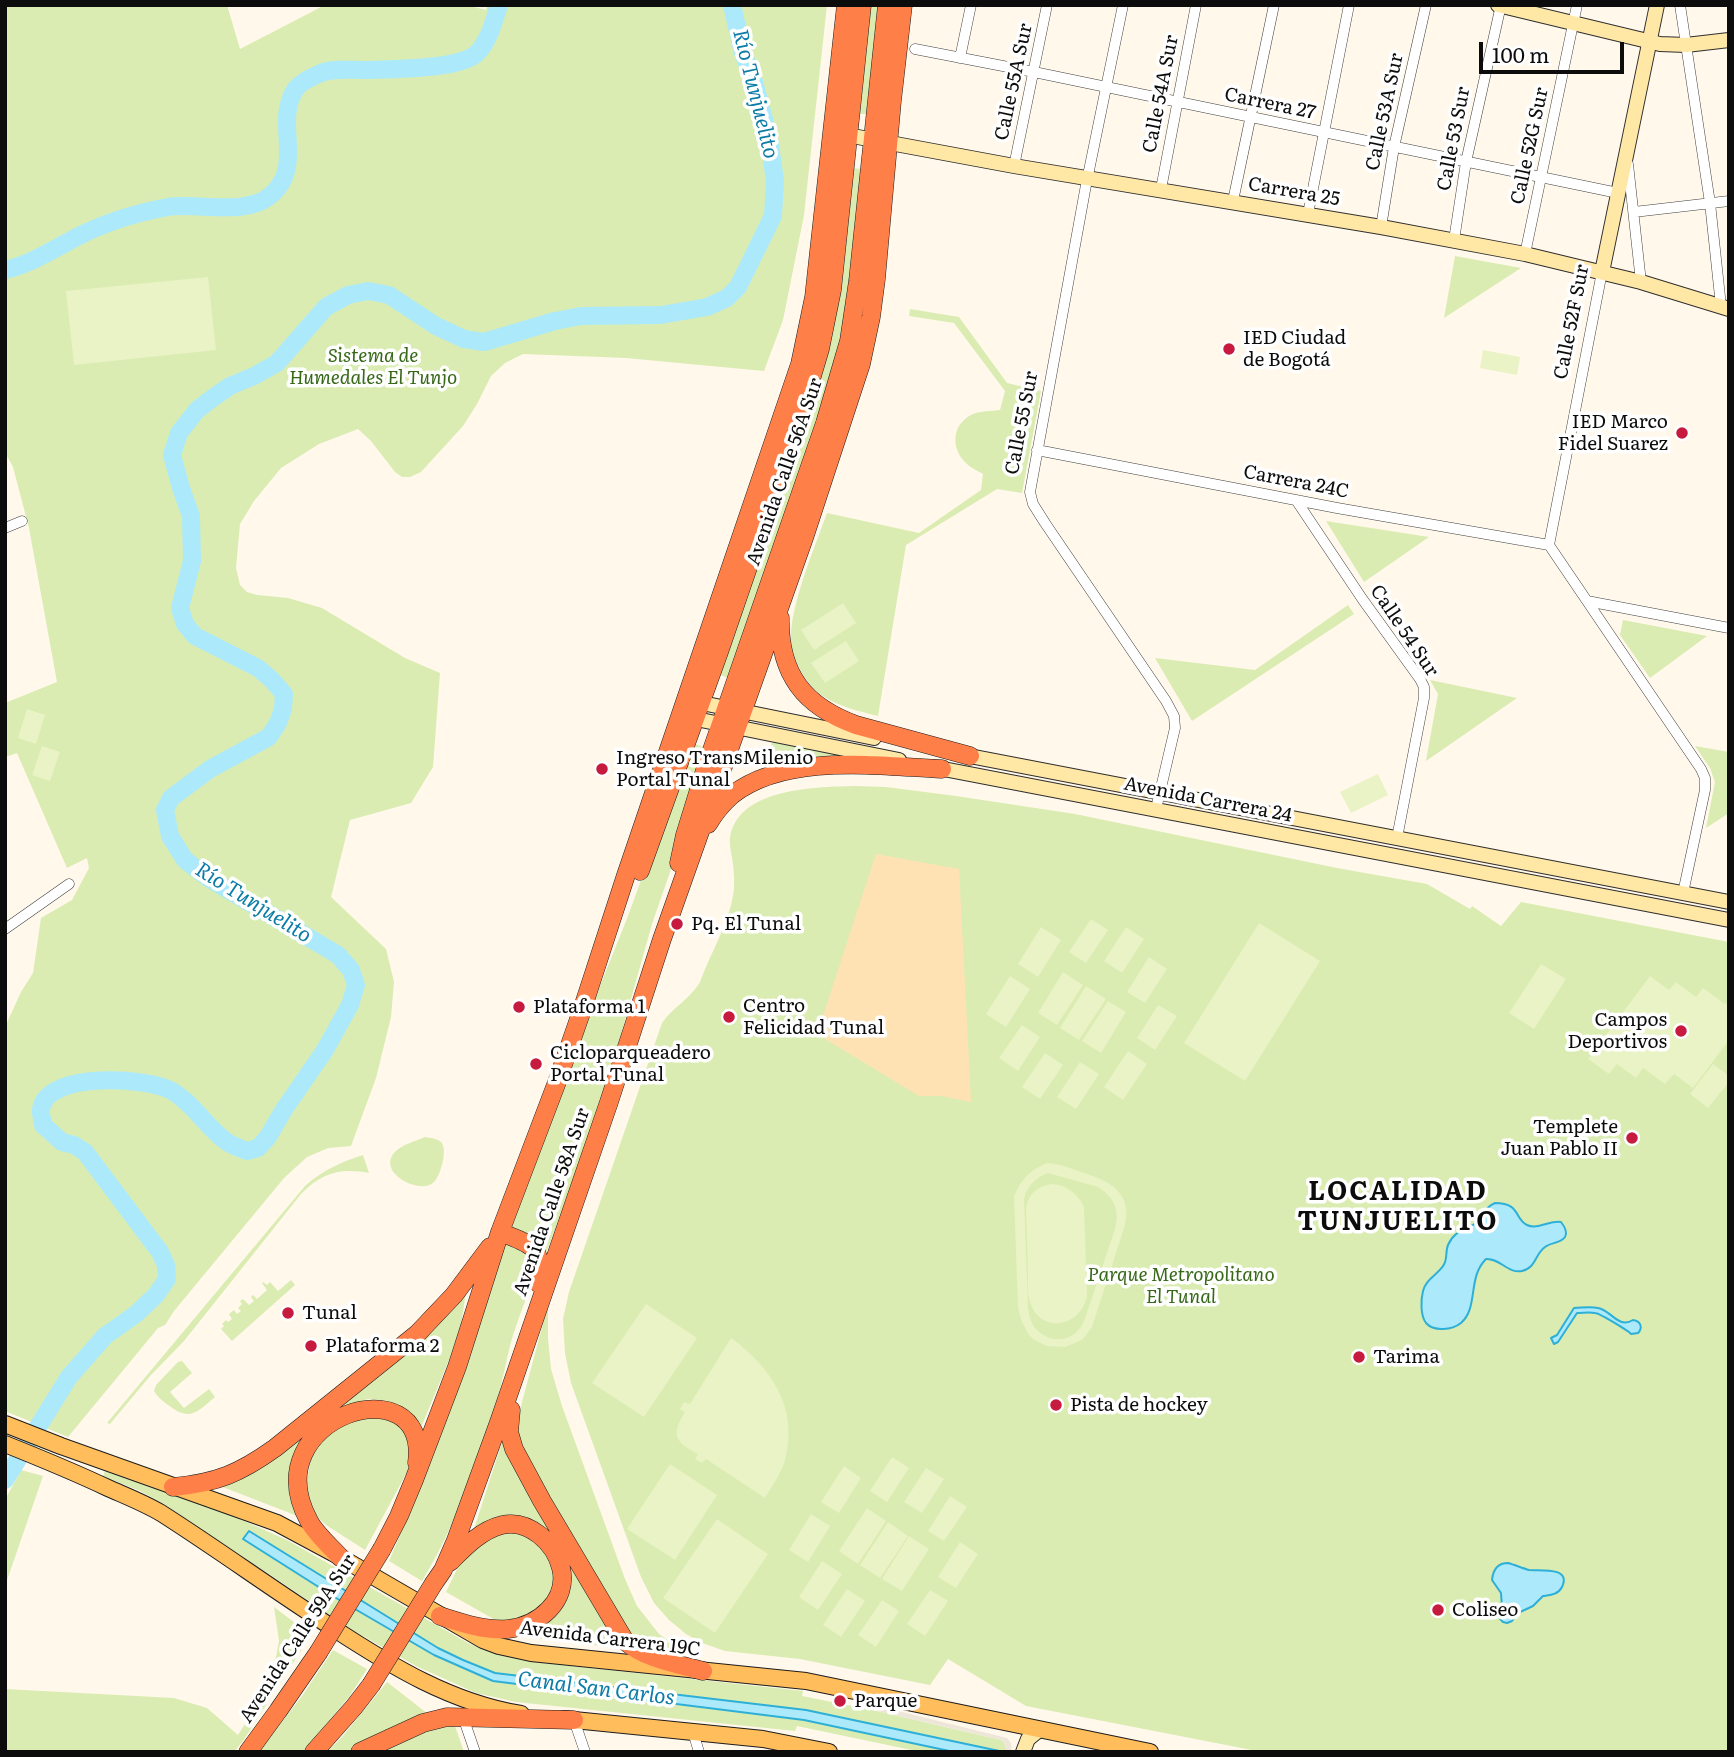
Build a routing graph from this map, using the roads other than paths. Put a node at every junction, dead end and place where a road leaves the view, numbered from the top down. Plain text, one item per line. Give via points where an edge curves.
1 (846, 5) edge
2 (862, 5) edge
3 (887, 5) edge
4 (894, 5) edge
5 (904, 5) edge
6 (971, 5) edge
7 (1047, 5) edge
8 (1123, 5) edge
9 (1196, 5) edge
10 (1274, 5) edge
11 (1349, 5) edge
12 (1426, 5) edge
13 (1500, 5) edge
14 (1577, 5) edge
15 (1657, 5) edge
16 (1680, 5) edge
17 (1573, 23) junction
18 (901, 29) junction
19 (1729, 40) edge
20 (1649, 41) junction
21 (1686, 45) junction
22 (915, 49) dead end
23 (960, 58) junction
24 (1034, 72) junction
25 (1106, 87) junction
26 (1177, 102) junction
27 (1251, 117) junction
28 (1324, 133) junction
29 (848, 135) junction
30 (880, 141) junction
31 (1394, 147) junction
32 (1626, 152) junction
33 (1466, 162) junction
34 (1014, 166) junction
35 (1541, 177) junction
36 (1088, 178) junction
37 (1161, 189) junction
38 (1618, 193) junction
39 (1233, 201) junction
40 (1729, 201) edge
41 (1710, 203) junction
42 (1634, 212) junction
43 (1308, 214) junction
44 (1381, 227) junction
45 (1454, 240) junction
46 (1525, 254) junction
47 (1602, 272) junction
48 (1641, 282) junction
49 (874, 290) junction
50 (1725, 307) edge
51 (851, 327) junction
52 (775, 442) junction
53 (1037, 450) junction
54 (776, 487) junction
55 (1296, 500) junction
56 (22, 521) dead end
57 (5, 528) edge
58 (1549, 545) junction
59 (783, 597) junction
60 (1587, 601) junction
61 (1729, 628) edge
62 (691, 710) junction
63 (731, 718) junction
64 (970, 756) junction
65 (942, 769) junction
66 (1160, 793) junction
67 (1156, 809) junction
68 (698, 838) junction
69 (1397, 838) junction
70 (69, 884) dead end
71 (1683, 893) junction
72 (1729, 902) edge
73 (1729, 920) edge
74 (5, 929) edge
75 (662, 939) junction
76 (500, 1232) junction
77 (532, 1324) junction
78 (515, 1376) junction
79 (9, 1426) edge
80 (5, 1444) edge
81 (414, 1480) junction
82 (173, 1487) junction
83 (382, 1549) joint
84 (341, 1558) junction
85 (438, 1576) junction
86 (440, 1616) junction
87 (704, 1671) junction
88 (463, 1717) junction
89 (574, 1720) junction
90 (1039, 1730) junction
91 (693, 1732) junction
92 (248, 1752) edge
93 (314, 1752) edge
94 (360, 1752) edge
95 (475, 1752) edge
96 (585, 1752) edge
97 (699, 1752) edge
98 (829, 1752) edge
99 (1023, 1752) edge
100 (1150, 1752) edge

1 - 52 highway, Avenida Calle 56A Sur via 814,297 800,364
2 - 29 highway, Avenida Calle 56A Sur
3 - 30 highway, Avenida Calle 56A Sur
4 - 18 highway
5 - 18 highway, Avenida Calle 56A Sur
6 - 23 street
7 - 24 street, Calle 55A Sur
8 - 25 street, Calle 55 Sur
9 - 26 street, Calle 54A Sur
10 - 27 street
11 - 28 street
12 - 31 street, Calle 53A Sur
13 - 17 main road
13 - 33 street, Calle 53 Sur
14 - 17 street, Calle 52G Sur
15 - 20 main road, Calle 52F Sur
16 - 21 street
17 - 20 main road
17 - 35 street, Calle 52G Sur
18 - 30 highway, Avenida Calle 56A Sur
19 - 21 main road
20 - 21 main road
20 - 32 main road, Calle 52F Sur
21 - 41 street
22 - 23 street, Carrera 27
23 - 24 street, Carrera 27
24 - 25 street, Carrera 27
24 - 34 street, Calle 55A Sur
25 - 26 street, Carrera 27
25 - 36 street, Calle 55 Sur
26 - 27 street, Carrera 27
26 - 37 street, Calle 54A Sur
27 - 28 street, Carrera 27
27 - 39 street
28 - 31 street, Carrera 27
28 - 43 street
29 - 30 main road, Carrera 25
29 - 54 highway, Avenida Calle 56A Sur via 825,328
30 - 34 main road, Carrera 25
30 - 49 highway, Avenida Calle 56A Sur
30 - 51 highway, Avenida Calle 56A Sur
31 - 33 street, Carrera 27
31 - 44 street, Calle 53A Sur
32 - 38 main road, Calle 52F Sur
32 - 42 street
33 - 35 street, Carrera 27
33 - 45 street, Calle 53 Sur
34 - 36 main road, Carrera 25
35 - 38 street, Carrera 27
35 - 46 street, Calle 52G Sur
36 - 37 main road, Carrera 25
36 - 53 street, Calle 55 Sur
37 - 39 main road, Carrera 25
38 - 47 main road, Calle 52F Sur
39 - 43 main road, Carrera 25
40 - 41 street
41 - 42 street
41 - 50 street
42 - 48 street
43 - 44 main road, Carrera 25
44 - 45 main road, Carrera 25
45 - 46 main road, Carrera 25
46 - 47 main road, Carrera 25
47 - 48 main road, Carrera 25
47 - 58 street, Calle 52F Sur
48 - 50 main road, Carrera 25
49 - 51 highway
49 - 59 highway, Avenida Calle 56A Sur via 861,365
51 - 63 highway, Avenida Calle 56A Sur via 825,424
52 - 54 highway
52 - 62 highway, Avenida Calle 56A Sur
53 - 55 street, Carrera 24C
53 - 66 street, Calle 55 Sur via 1030,489 1033,504 1174,716
54 - 62 highway, Avenida Calle 56A Sur
55 - 58 street, Carrera 24C
55 - 69 street, Calle 54 Sur via 1424,687
56 - 57 street
58 - 60 street
59 - 63 highway, Avenida Calle 56A Sur
59 - 64 highway via 782,651 790,673 811,701 856,725
60 - 61 street
60 - 71 street via 1705,778
62 - 63 main road, Avenida Carrera 24
62 - 76 highway, Avenida Calle 58A Sur via 626,875 557,1082
63 - 64 main road, Avenida Carrera 24
63 - 65 main road, Avenida Carrera 24
63 - 68 highway, Avenida Calle 58A Sur
63 - 75 highway, Avenida Calle 56A Sur via 685,835
64 - 66 main road, Avenida Carrera 24
65 - 67 main road, Avenida Carrera 24
65 - 68 highway via 844,765 769,776 732,796
66 - 67 street, Calle 55 Sur
66 - 69 main road, Avenida Carrera 24
67 - 73 main road, Avenida Carrera 24
68 - 75 highway, Avenida Calle 58A Sur
69 - 71 main road, Avenida Carrera 24
70 - 74 street
71 - 72 main road, Avenida Carrera 24
75 - 77 highway, Avenida Calle 58A Sur
76 - 77 highway via 528,1244 539,1256
76 - 81 highway, Avenida Calle 58A Sur via 457,1367
76 - 82 highway via 454,1296 417,1334 275,1448 232,1475
77 - 78 highway, Avenida Calle 58A Sur
78 - 85 highway, Avenida Calle 58A Sur via 460,1529
78 - 87 highway via 509,1426 514,1449 621,1635 646,1653
79 - 82 main road, Avenida Carrera 19C
80 - 89 main road via 152,1508 412,1676 486,1706
81 - 83 highway, Avenida Calle 58A Sur
81 - 84 highway via 414,1432 398,1416 381,1409 350,1413 311,1440 299,1465 304,1512
82 - 84 main road, Avenida Carrera 19C via 277,1523
83 - 92 highway, Avenida Calle 59A Sur, bridge via 318,1653
84 - 86 main road, Avenida Carrera 19C
85 - 86 highway via 481,1535 513,1524 536,1531 545,1540 555,1552 562,1582 550,1609 522,1626 480,1628
85 - 93 highway, bridge via 371,1685
86 - 87 main road, Avenida Carrera 19C via 483,1640 511,1649
87 - 90 main road, Avenida Carrera 19C via 806,1681
88 - 89 highway
88 - 94 highway via 432,1720
88 - 95 street
89 - 91 main road
89 - 96 street
90 - 99 main road via 1028,1739
90 - 100 main road, Avenida Carrera 19C
91 - 97 street
91 - 98 main road

